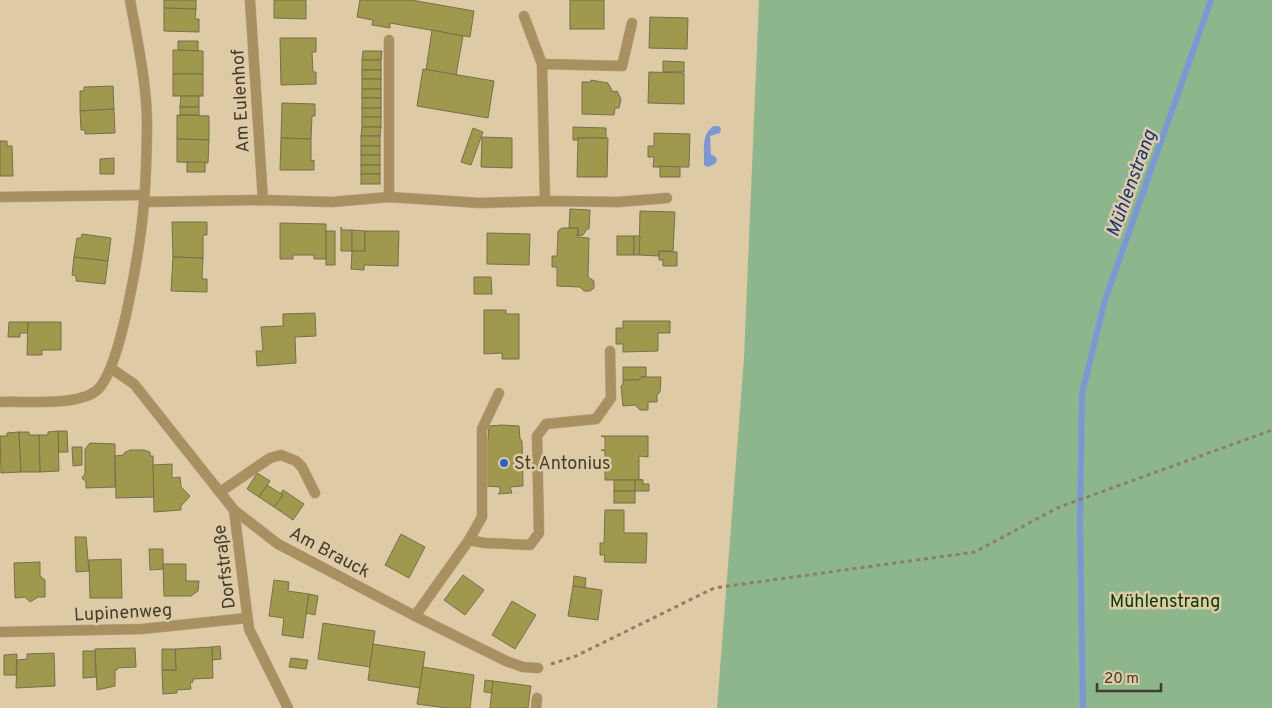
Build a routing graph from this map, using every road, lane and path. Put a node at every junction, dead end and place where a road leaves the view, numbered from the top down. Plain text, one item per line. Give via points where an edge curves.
1 (130, 0) edge
2 (250, 0) edge
3 (524, 16) dead end
4 (632, 23) dead end
5 (389, 40) dead end
6 (542, 64) junction
7 (0, 197) edge
8 (389, 197) junction
9 (667, 198) dead end
10 (144, 199) junction
11 (263, 200) junction
12 (545, 201) junction
13 (610, 351) dead end
14 (112, 369) junction
15 (499, 393) dead end
16 (0, 402) edge
17 (1272, 430) edge
18 (220, 492) junction
19 (315, 493) dead end
20 (234, 510) junction
21 (469, 540) junction
22 (415, 616) junction
23 (247, 618) junction
24 (0, 632) edge
25 (538, 668) joint
26 (288, 708) edge

1 - 10 street via 142,62 147,118
2 - 11 street, Am Eulenhof
3 - 6 street
4 - 6 street via 622,66
5 - 8 street
6 - 12 street
7 - 10 street
8 - 11 street via 332,202
8 - 12 street via 480,204
9 - 12 street via 618,202
10 - 11 street
10 - 14 street via 121,338
13 - 21 street via 611,398 596,419 546,424 537,436 539,533 530,545
14 - 16 street via 98,390 79,399
14 - 18 street, Dorfstraße via 134,384
15 - 21 street via 482,429 482,517
17 - 25 path via 1057,508 976,552 714,588 576,656
18 - 19 street via 270,458 280,455 302,467
18 - 20 street, Dorfstraße
20 - 22 street, Am Brauck via 278,544
20 - 23 street, Dorfstraße
21 - 22 street
22 - 25 street, Am Brauck via 506,661
23 - 24 street, Lupinenweg via 142,629
23 - 26 street, Dorfstraße via 249,629

